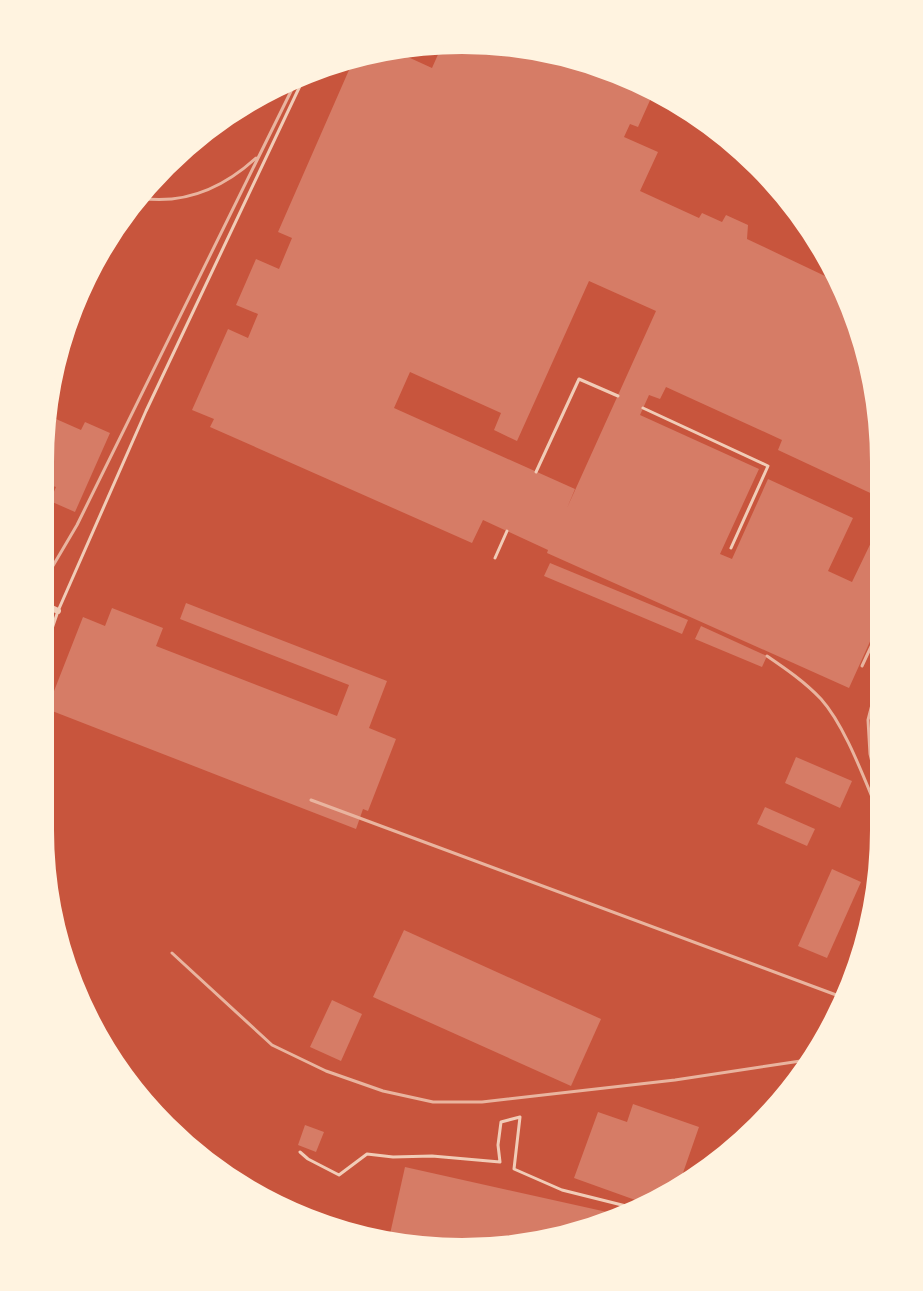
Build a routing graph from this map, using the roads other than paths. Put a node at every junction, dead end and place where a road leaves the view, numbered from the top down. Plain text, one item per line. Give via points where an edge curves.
1 (302, 82) edge
2 (618, 396) dead end
3 (643, 408) dead end
4 (536, 472) dead end
5 (507, 531) dead end
6 (731, 548) dead end
7 (495, 558) dead end
8 (50, 607) edge
9 (58, 611) junction
10 (50, 634) edge
11 (300, 1152) dead end
12 (627, 1206) edge

1 - 9 lane via 146,411
2 - 4 lane via 579,379
3 - 6 lane via 768,466
5 - 7 lane
8 - 9 street
9 - 10 lane
11 - 12 lane via 339,1175 367,1154 500,1162 501,1122 520,1117 514,1169 562,1190

